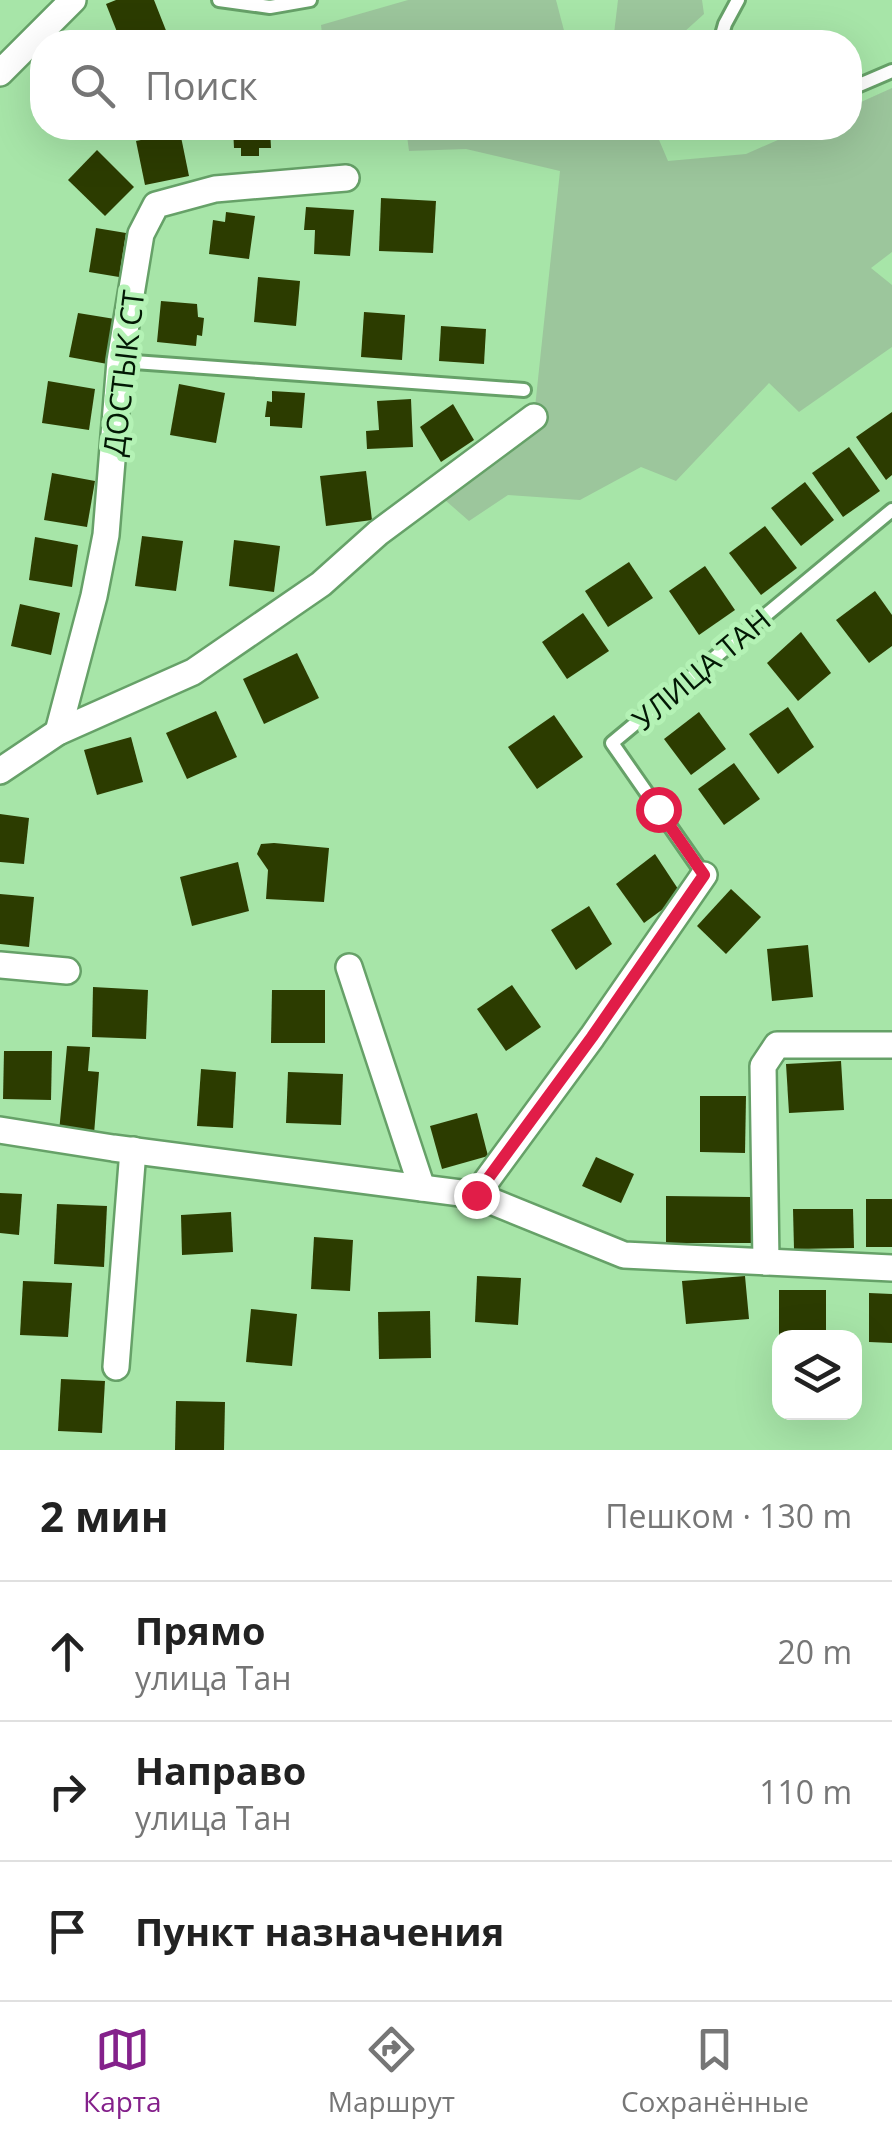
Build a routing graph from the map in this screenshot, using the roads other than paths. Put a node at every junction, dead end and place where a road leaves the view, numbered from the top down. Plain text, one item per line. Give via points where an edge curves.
1 (74, 0) edge
2 (219, 0) edge
3 (310, 0) edge
4 (738, 0) edge
5 (44, 30) edge
6 (723, 30) edge
7 (30, 43) edge
8 (892, 71) edge
9 (0, 73) edge
10 (862, 84) edge
11 (346, 178) dead end
12 (120, 362) junction
13 (524, 390) dead end
14 (534, 417) dead end
15 (892, 510) edge
16 (58, 732) junction
17 (0, 771) edge
18 (704, 875) joint
19 (0, 965) edge
20 (348, 967) dead end
21 (66, 971) dead end
22 (892, 1045) edge
23 (0, 1130) edge
24 (132, 1150) junction
25 (422, 1188) junction
26 (476, 1195) junction
27 (766, 1262) junction
28 (892, 1268) edge
29 (116, 1367) dead end

1 - 5 street
2 - 3 lane via 270,7
4 - 6 lane
7 - 9 street
8 - 10 lane
11 - 12 street, ДОСТЫК СТ via 215,190 156,205 141,234
12 - 13 lane
12 - 16 street, ДОСТЫК СТ via 106,535
14 - 16 street via 321,584 193,672
15 - 18 lane, УЛИЦА ТАН via 612,743
16 - 17 street
18 - 26 street, УЛИЦА ТАН
19 - 21 street
20 - 25 street
22 - 27 street via 776,1046 763,1066
23 - 24 street
24 - 25 street
24 - 29 street
25 - 26 street
26 - 27 street via 624,1255
27 - 28 street

